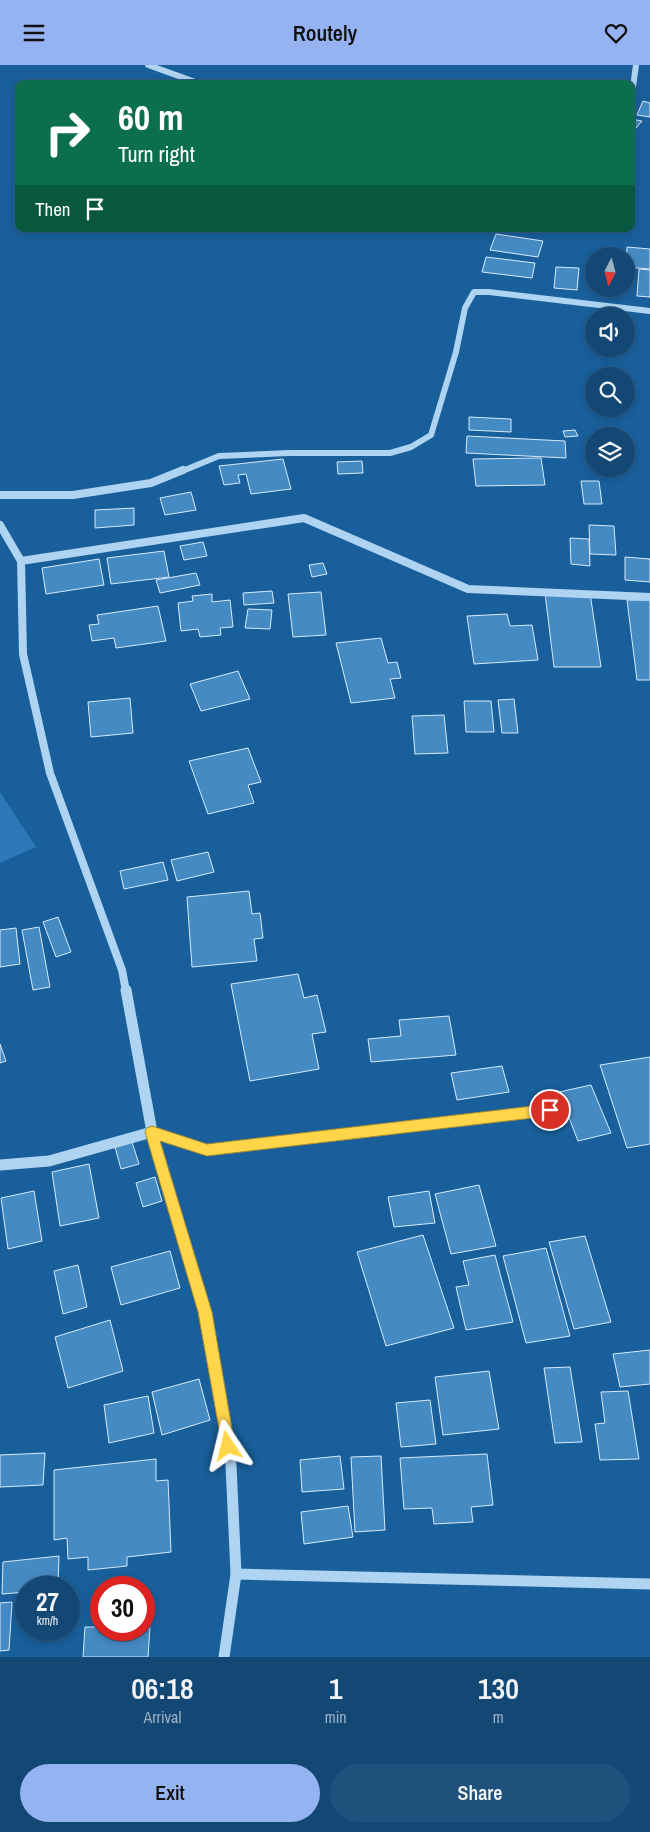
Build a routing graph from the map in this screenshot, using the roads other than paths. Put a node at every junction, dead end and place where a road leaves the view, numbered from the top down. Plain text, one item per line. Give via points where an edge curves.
1 (148, 65) edge
2 (636, 65) edge
3 (190, 80) edge
4 (634, 80) edge
5 (650, 311) edge
6 (0, 495) edge
7 (0, 525) edge
8 (22, 561) junction
9 (650, 597) edge
10 (550, 1110) dead end
11 (152, 1132) junction
12 (0, 1165) edge
13 (236, 1574) junction
14 (650, 1584) edge
15 (224, 1657) edge

1 - 3 street
2 - 4 street
5 - 6 street via 474,292 463,314 456,352 431,435 412,447 390,453 219,457 151,483 73,495
7 - 8 street
8 - 9 street via 304,517 468,589
8 - 11 street via 23,654 50,773 122,970
10 - 11 street via 207,1150
11 - 12 street via 48,1161
11 - 13 street via 205,1312 231,1465
13 - 14 street
13 - 15 street

